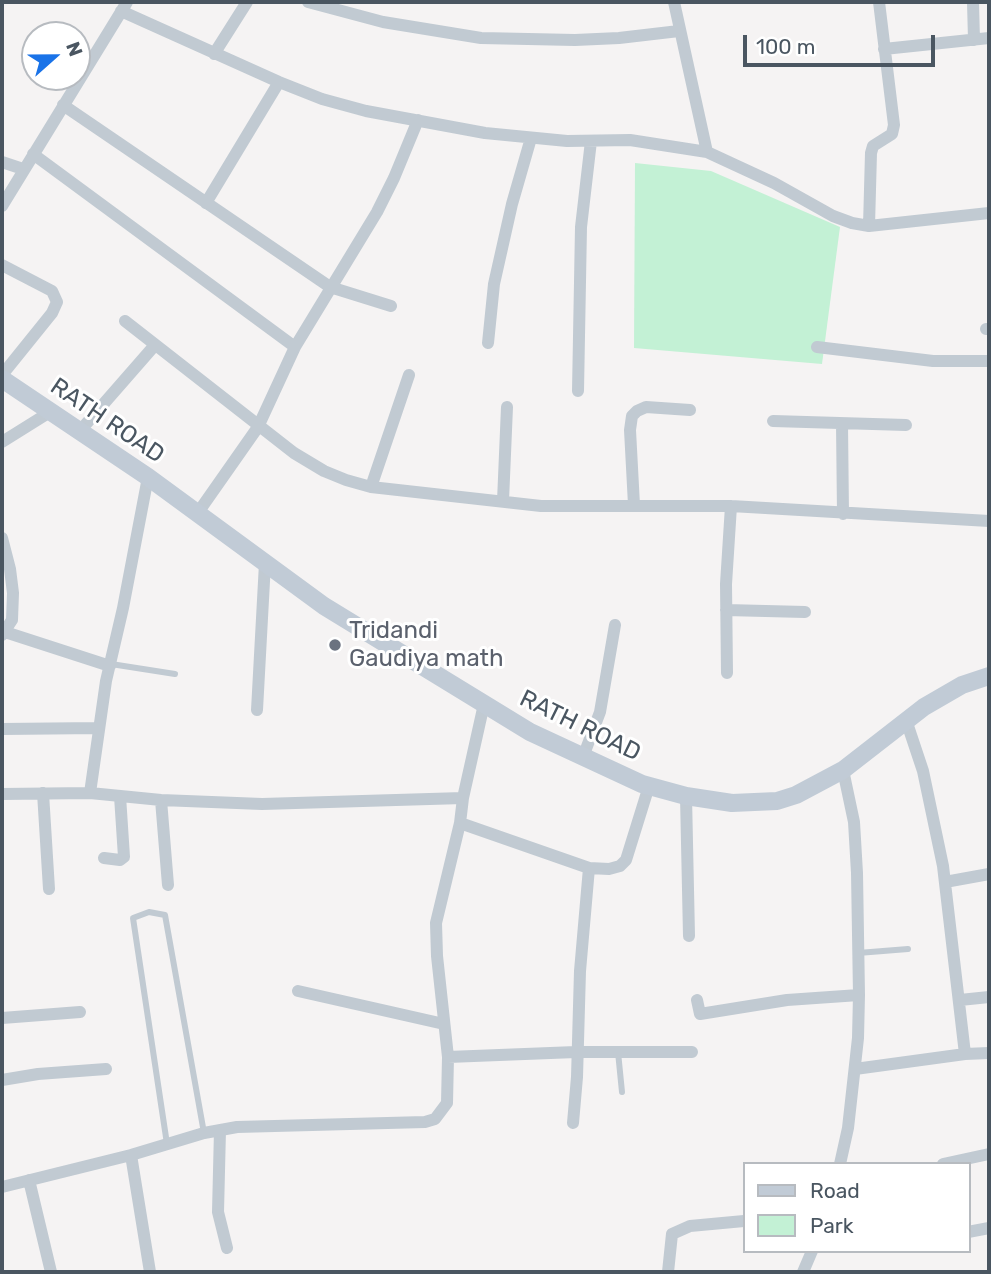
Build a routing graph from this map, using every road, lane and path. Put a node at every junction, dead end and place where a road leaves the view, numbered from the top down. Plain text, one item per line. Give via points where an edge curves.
1 (247, 2) edge
2 (308, 2) edge
3 (674, 2) edge
4 (879, 2) edge
5 (973, 2) edge
6 (124, 6) edge
7 (680, 31) junction
8 (989, 38) edge
9 (974, 40) junction
10 (884, 49) junction
11 (214, 54) junction
12 (279, 82) junction
13 (63, 105) junction
14 (418, 120) junction
15 (531, 138) junction
16 (591, 141) junction
17 (707, 152) junction
18 (33, 154) junction
19 (2, 162) edge
20 (23, 169) junction
21 (206, 203) junction
22 (2, 206) edge
23 (989, 213) edge
24 (869, 226) junction
25 (2, 265) edge
26 (330, 287) junction
27 (391, 306) dead end
28 (125, 321) dead end
29 (488, 343) dead end
30 (155, 345) junction
31 (295, 347) junction
32 (817, 347) dead end
33 (989, 361) edge
34 (409, 375) dead end
35 (2, 377) edge
36 (578, 391) dead end
37 (507, 407) dead end
38 (690, 410) dead end
39 (50, 412) junction
40 (773, 421) dead end
41 (842, 424) junction
42 (906, 425) dead end
43 (258, 427) junction
44 (79, 432) junction
45 (2, 442) edge
46 (148, 477) junction
47 (370, 487) junction
48 (503, 501) junction
49 (634, 505) junction
50 (731, 506) junction
51 (197, 514) junction
52 (843, 514) junction
53 (989, 521) edge
54 (2, 541) edge
55 (265, 563) junction
56 (726, 610) junction
57 (805, 612) dead end
58 (615, 625) dead end
59 (4, 633) edge
60 (110, 665) junction
61 (727, 673) dead end
62 (175, 674) dead end
63 (989, 676) edge
64 (484, 704) junction
65 (257, 710) dead end
66 (906, 720) junction
67 (99, 728) junction
68 (2, 729) edge
69 (583, 757) junction
70 (843, 771) junction
71 (649, 786) junction
72 (43, 793) junction
73 (90, 793) junction
74 (2, 794) edge
75 (120, 796) junction
76 (686, 796) junction
77 (463, 798) junction
78 (161, 800) junction
79 (460, 823) junction
80 (104, 859) dead end
81 (589, 868) junction
82 (989, 874) edge
83 (945, 882) junction
84 (168, 885) dead end
85 (49, 889) dead end
86 (689, 936) dead end
87 (908, 949) dead end
88 (858, 953) junction
89 (298, 991) dead end
90 (859, 995) junction
91 (989, 997) edge
92 (697, 1000) dead end
93 (960, 1000) junction
94 (80, 1012) dead end
95 (2, 1018) edge
96 (444, 1024) junction
97 (576, 1052) junction
98 (618, 1052) junction
99 (692, 1052) dead end
100 (989, 1053) edge
101 (965, 1054) junction
102 (448, 1057) junction
103 (106, 1069) dead end
104 (855, 1069) junction
105 (2, 1080) edge
106 (622, 1091) dead end
107 (573, 1123) dead end
108 (220, 1130) junction
109 (204, 1133) junction
110 (167, 1144) junction
111 (989, 1154) edge
112 (131, 1155) junction
113 (840, 1162) edge
114 (952, 1162) edge
115 (29, 1180) junction
116 (2, 1187) edge
117 (743, 1221) edge
118 (989, 1228) edge
119 (970, 1233) edge
120 (227, 1248) dead end
121 (811, 1253) edge
122 (51, 1272) edge
123 (150, 1272) edge
124 (668, 1272) edge
125 (803, 1272) edge

1 - 11 street
2 - 7 street via 383,22 481,38 575,40
3 - 7 street
4 - 10 street
5 - 9 street
6 - 11 street
6 - 13 street
7 - 17 street
8 - 9 street
9 - 10 street
10 - 24 street via 894,125 892,134 873,146 871,153
11 - 12 street
12 - 14 street via 322,99
12 - 21 street
13 - 18 street
13 - 21 street
14 - 15 street
14 - 26 street via 377,212
15 - 16 street
15 - 29 street via 494,284
16 - 17 street via 630,140
16 - 36 street via 581,227
17 - 24 street via 833,216
18 - 20 street
18 - 31 street
19 - 20 street
20 - 22 street
21 - 26 street
23 - 24 street
25 - 35 street via 52,291 57,302
26 - 27 street
26 - 31 street
28 - 30 street
30 - 43 street
30 - 44 street
31 - 43 street
32 - 33 street via 933,361
34 - 47 street
35 - 39 street, RATH ROAD
37 - 48 street
38 - 49 street via 646,407 632,416
39 - 44 street, RATH ROAD
39 - 45 street
40 - 41 street
41 - 42 street
41 - 52 street
43 - 47 street via 324,471
43 - 51 street
44 - 46 street, RATH ROAD
46 - 51 street, RATH ROAD
46 - 60 street
47 - 48 street
48 - 49 street via 553,507
49 - 50 street
50 - 52 street
50 - 56 street
51 - 55 street, RATH ROAD
52 - 53 street
54 - 59 street via 13,593 12,620
55 - 64 street, RATH ROAD via 324,606
55 - 65 street
56 - 57 street
56 - 61 street
58 - 69 street via 600,712
59 - 60 street
60 - 62 lane
60 - 67 street
63 - 66 street, RATH ROAD via 962,685
64 - 69 street, RATH ROAD
64 - 77 street
66 - 70 street, RATH ROAD
66 - 83 street via 923,771
67 - 68 street
67 - 73 street
69 - 71 street, RATH ROAD
70 - 76 street, RATH ROAD via 777,801 732,803
70 - 88 street via 854,822
71 - 76 street, RATH ROAD
71 - 81 street via 626,860 609,869
72 - 73 street
72 - 74 street
72 - 85 street
73 - 75 street
75 - 78 street
75 - 80 street via 124,857
76 - 86 street
77 - 78 street via 327,804
77 - 79 street
78 - 84 street
79 - 81 street
79 - 96 street via 436,923
81 - 97 street
82 - 83 street
83 - 93 street
87 - 88 lane
88 - 90 street
89 - 96 street
90 - 92 street via 787,999 700,1014
90 - 104 street
91 - 93 street
93 - 101 street
94 - 95 street
96 - 102 street
97 - 98 street
97 - 102 street
97 - 107 street
98 - 99 street
98 - 106 lane
100 - 101 street
101 - 104 street
102 - 108 street via 447,1103 435,1119
103 - 105 street
104 - 113 street
108 - 109 street
108 - 120 street via 218,1212
109 - 110 street
109 - 110 lane via 165,915 149,912 133,918 134,937
110 - 112 street
111 - 114 street
112 - 115 street
112 - 123 street
115 - 116 street
115 - 122 street
117 - 124 street via 690,1226 672,1234
118 - 119 street
121 - 125 street

